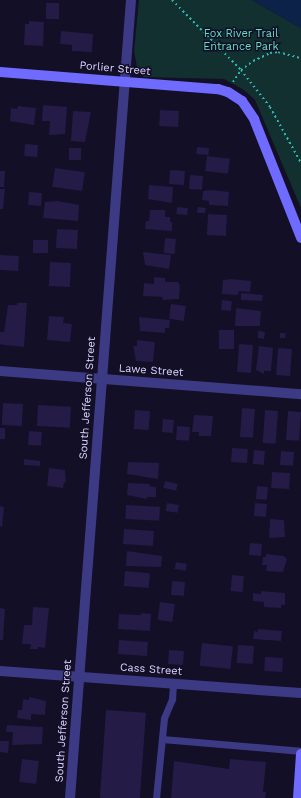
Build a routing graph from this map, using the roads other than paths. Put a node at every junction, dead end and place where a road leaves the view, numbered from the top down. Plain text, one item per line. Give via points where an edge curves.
1 (131, 0) edge
2 (0, 72) edge
3 (124, 81) junction
4 (301, 238) edge
5 (0, 371) edge
6 (102, 379) junction
7 (301, 394) edge
8 (0, 670) edge
9 (79, 676) junction
10 (173, 683) junction
11 (301, 693) edge
12 (162, 739) junction
13 (301, 752) edge
14 (70, 798) edge
15 (156, 798) edge
16 (298, 798) edge

1 - 3 street, South Jefferson Street
2 - 3 street, Porlier Street
3 - 4 street, Porlier Street via 228,92 242,101 254,119
3 - 6 street, South Jefferson Street
5 - 6 street, Lawe Street
6 - 7 street, Lawe Street
6 - 9 street, South Jefferson Street
8 - 9 street, Cass Street
9 - 10 street, Cass Street
9 - 14 street, South Jefferson Street
10 - 11 street, Cass Street
10 - 12 lane via 172,699 164,718
12 - 13 lane
12 - 15 lane
13 - 16 street

